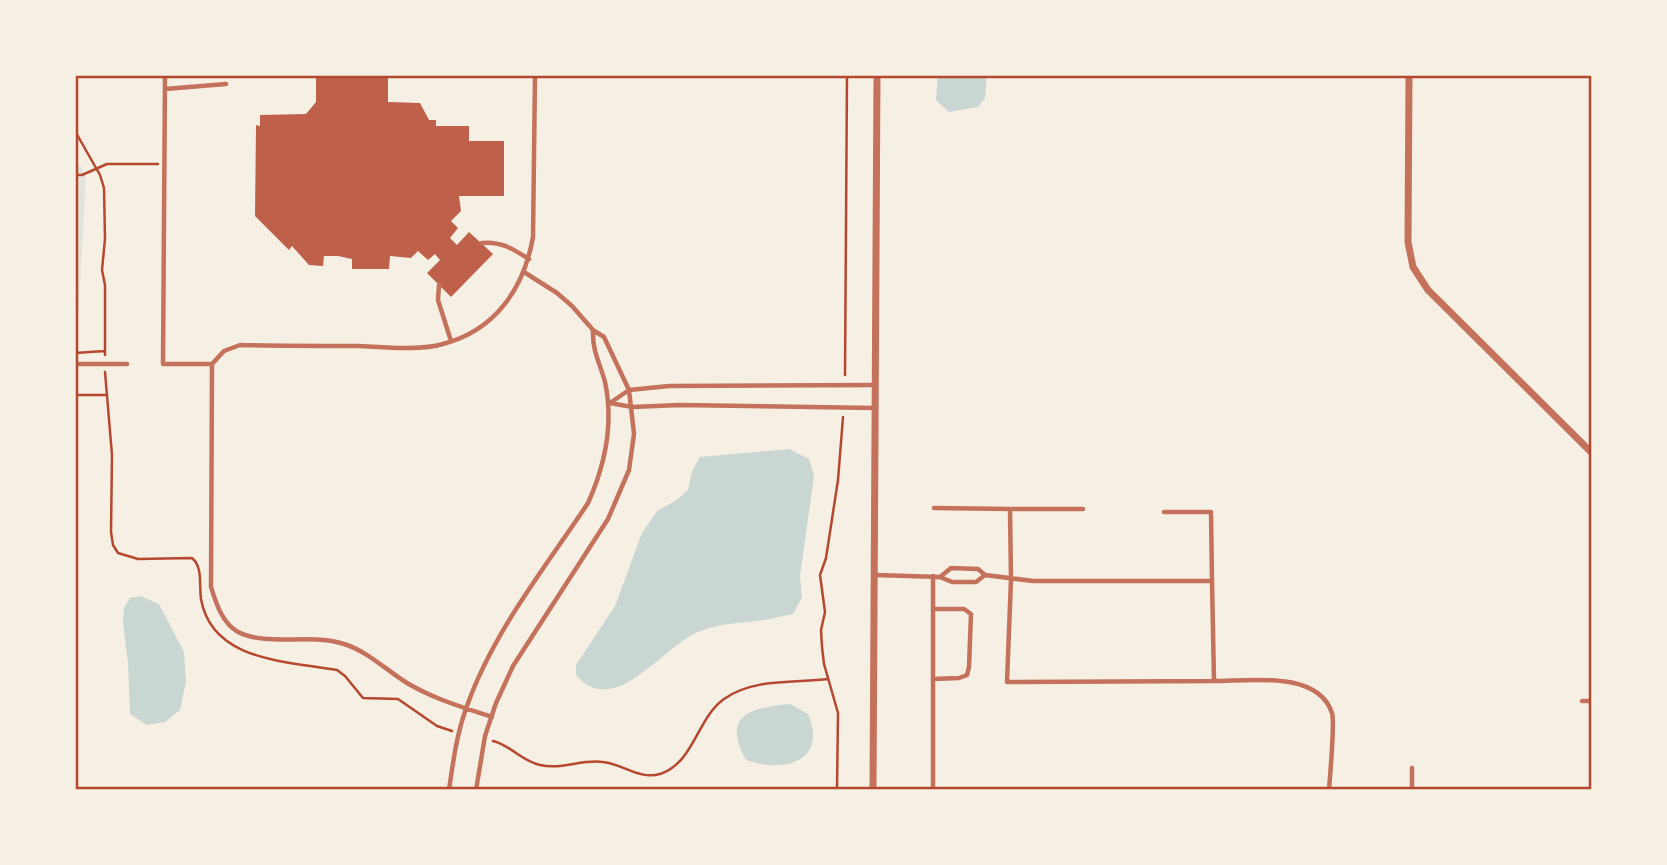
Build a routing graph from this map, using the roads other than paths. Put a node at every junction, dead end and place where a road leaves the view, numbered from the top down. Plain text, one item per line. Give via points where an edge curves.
1 (165, 75) edge
2 (535, 75) edge
3 (877, 75) edge
4 (1409, 75) edge
5 (226, 84) dead end
6 (165, 89) junction
7 (482, 243) dead end
8 (529, 259) junction
9 (524, 272) junction
10 (439, 285) dead end
11 (593, 330) junction
12 (451, 341) junction
13 (75, 364) edge
14 (127, 364) dead end
15 (212, 364) junction
16 (876, 385) junction
17 (629, 390) junction
18 (610, 402) junction
19 (632, 407) junction
20 (875, 408) junction
21 (1592, 453) edge
22 (934, 508) dead end
23 (1010, 509) junction
24 (1083, 509) dead end
25 (1164, 512) dead end
26 (875, 575) junction
27 (985, 575) junction
28 (933, 576) junction
29 (940, 577) junction
30 (1011, 579) junction
31 (1212, 581) junction
32 (934, 609) junction
33 (933, 679) junction
34 (1214, 681) junction
35 (1581, 701) dead end
36 (1592, 701) edge
37 (466, 708) junction
38 (492, 717) junction
39 (1412, 768) dead end
40 (449, 790) edge
41 (476, 790) edge
42 (873, 790) edge
43 (933, 790) edge
44 (1329, 790) edge
45 (1412, 790) edge

1 - 6 lane
2 - 8 lane
3 - 16 street
4 - 21 street via 1408,242 1413,267 1440,303
5 - 6 lane
6 - 15 lane via 163,364
7 - 8 lane via 508,246
8 - 9 lane
9 - 11 lane via 565,299
9 - 12 lane via 508,302 489,322
10 - 12 lane via 438,300
11 - 17 lane via 604,337
11 - 18 lane via 592,346
12 - 15 lane via 397,347 240,345 224,351
13 - 14 lane
15 - 37 lane via 211,587 223,619 237,631 258,638 328,639 348,645 437,699
16 - 17 lane
16 - 20 street
17 - 18 lane
17 - 19 lane
18 - 19 lane
18 - 37 lane via 606,447 588,503 501,635
19 - 20 lane
19 - 38 lane via 631,458 620,496 513,666
20 - 26 street
22 - 23 lane
23 - 24 lane
23 - 30 lane
25 - 31 lane via 1211,512
26 - 28 lane
26 - 42 street
27 - 29 lane via 976,582
27 - 29 lane via 978,569 951,568
27 - 30 lane
28 - 29 lane
28 - 32 lane
30 - 31 lane
30 - 34 lane via 1007,682
31 - 34 lane
32 - 33 lane
32 - 33 lane via 964,609 971,614 967,675
33 - 43 lane
34 - 44 lane via 1291,681 1318,692 1332,714
35 - 36 lane
37 - 38 lane
37 - 40 lane
38 - 41 lane
39 - 45 lane

